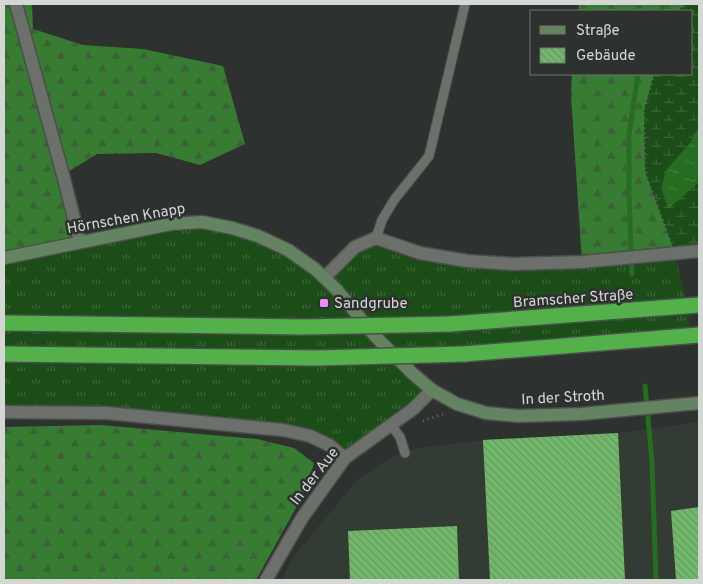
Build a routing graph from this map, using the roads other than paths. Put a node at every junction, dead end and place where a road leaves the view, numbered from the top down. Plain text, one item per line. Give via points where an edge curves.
1 (16, 4) edge
2 (465, 4) edge
3 (376, 238) junction
4 (80, 242) junction
5 (699, 251) edge
6 (4, 258) edge
7 (325, 278) junction
8 (699, 306) edge
9 (4, 323) edge
10 (699, 335) edge
11 (4, 354) edge
12 (432, 390) junction
13 (699, 402) edge
14 (4, 412) edge
15 (391, 424) junction
16 (405, 453) dead end
17 (345, 458) junction
18 (266, 580) edge

1 - 4 street
2 - 3 lane via 429,156 394,200
3 - 5 street via 420,253 514,264 582,262
3 - 7 street via 355,248
4 - 6 street, Hörnschen Knapp
4 - 7 street, Hörnschen Knapp via 171,224 202,222 258,236 288,250
7 - 12 street, Hörnschen Knapp via 375,336
8 - 9 highway, Bramscher Straße, bridge via 450,324 304,327
10 - 11 highway, bridge via 464,354 316,358
12 - 13 street, In der Stroth via 458,404 486,413 518,416 647,409
12 - 15 street, In der Aue
14 - 17 street via 107,413 283,430 310,436
15 - 16 lane
15 - 17 street, In der Aue
17 - 18 street, In der Aue via 302,518

